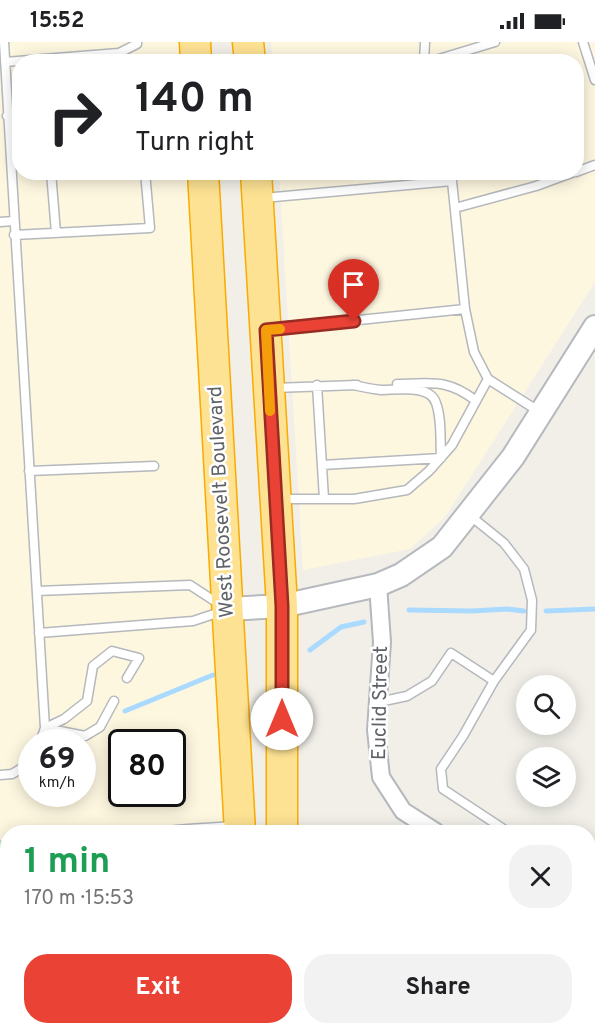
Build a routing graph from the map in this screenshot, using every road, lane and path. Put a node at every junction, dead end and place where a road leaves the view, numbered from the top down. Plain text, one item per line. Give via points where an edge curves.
1 (4, 42) edge
2 (137, 42) edge
3 (495, 42) edge
4 (583, 42) edge
5 (106, 54) edge
6 (455, 54) edge
7 (12, 61) edge
8 (4, 62) junction
9 (595, 80) edge
10 (12, 114) edge
11 (7, 116) junction
12 (12, 118) edge
13 (52, 180) edge
14 (146, 180) edge
15 (203, 180) edge
16 (386, 180) edge
17 (451, 180) edge
18 (553, 180) edge
19 (257, 186) edge
20 (455, 208) junction
21 (14, 221) junction
22 (0, 222) edge
23 (56, 233) junction
24 (15, 235) junction
25 (465, 309) junction
26 (595, 327) edge
27 (266, 330) junction
28 (488, 379) junction
29 (316, 385) junction
30 (353, 385) junction
31 (269, 389) junction
32 (475, 400) junction
33 (541, 412) junction
34 (441, 458) junction
35 (322, 465) junction
36 (154, 466) dead end
37 (29, 471) junction
38 (324, 499) junction
39 (276, 500) junction
40 (468, 514) junction
41 (378, 585) junction
42 (37, 591) junction
43 (282, 606) junction
44 (228, 609) junction
45 (39, 633) junction
46 (127, 678) dead end
47 (494, 681) junction
48 (114, 700) dead end
49 (379, 702) junction
50 (45, 728) junction
51 (18, 770) edge
52 (0, 775) edge
53 (240, 825) edge
54 (282, 825) edge
55 (425, 825) edge
56 (497, 825) edge

1 - 8 lane
2 - 5 lane via 119,53
3 - 6 lane
4 - 9 lane
7 - 8 lane
8 - 11 lane
10 - 11 lane
11 - 12 lane
11 - 21 lane
13 - 23 lane
14 - 23 lane via 150,228
15 - 44 highway, West Roosevelt Boulevard
16 - 19 lane
17 - 20 lane
18 - 20 lane
19 - 27 highway
20 - 25 lane
21 - 22 lane
21 - 24 lane
23 - 24 lane
24 - 37 lane
25 - 27 lane
25 - 28 lane via 474,352
26 - 33 main road
27 - 31 highway
28 - 32 lane
28 - 33 lane
29 - 30 lane
29 - 31 lane
29 - 35 lane
30 - 32 lane via 447,383
30 - 34 lane via 428,393 438,411
31 - 39 highway
32 - 34 lane
33 - 40 main road via 513,457
34 - 35 lane
34 - 38 lane via 407,490 354,500
35 - 38 lane
36 - 37 lane
37 - 42 lane
38 - 39 lane
39 - 43 highway
40 - 41 main road via 442,547 401,575
40 - 47 lane via 504,543 524,569 532,600 531,630
41 - 43 main road
41 - 49 street, Euclid Street via 382,642
42 - 44 lane via 190,585
42 - 45 lane
43 - 44 main road
43 - 54 highway
44 - 45 lane via 193,621
44 - 53 highway, West Roosevelt Boulevard
45 - 50 lane
46 - 50 lane via 139,658 112,651 93,666 87,701
47 - 49 lane via 451,653 432,681 407,696
47 - 56 lane via 441,769 442,789
48 - 50 lane via 100,727 85,736
49 - 55 street, Euclid Street via 376,730 381,777 403,811
51 - 52 lane

